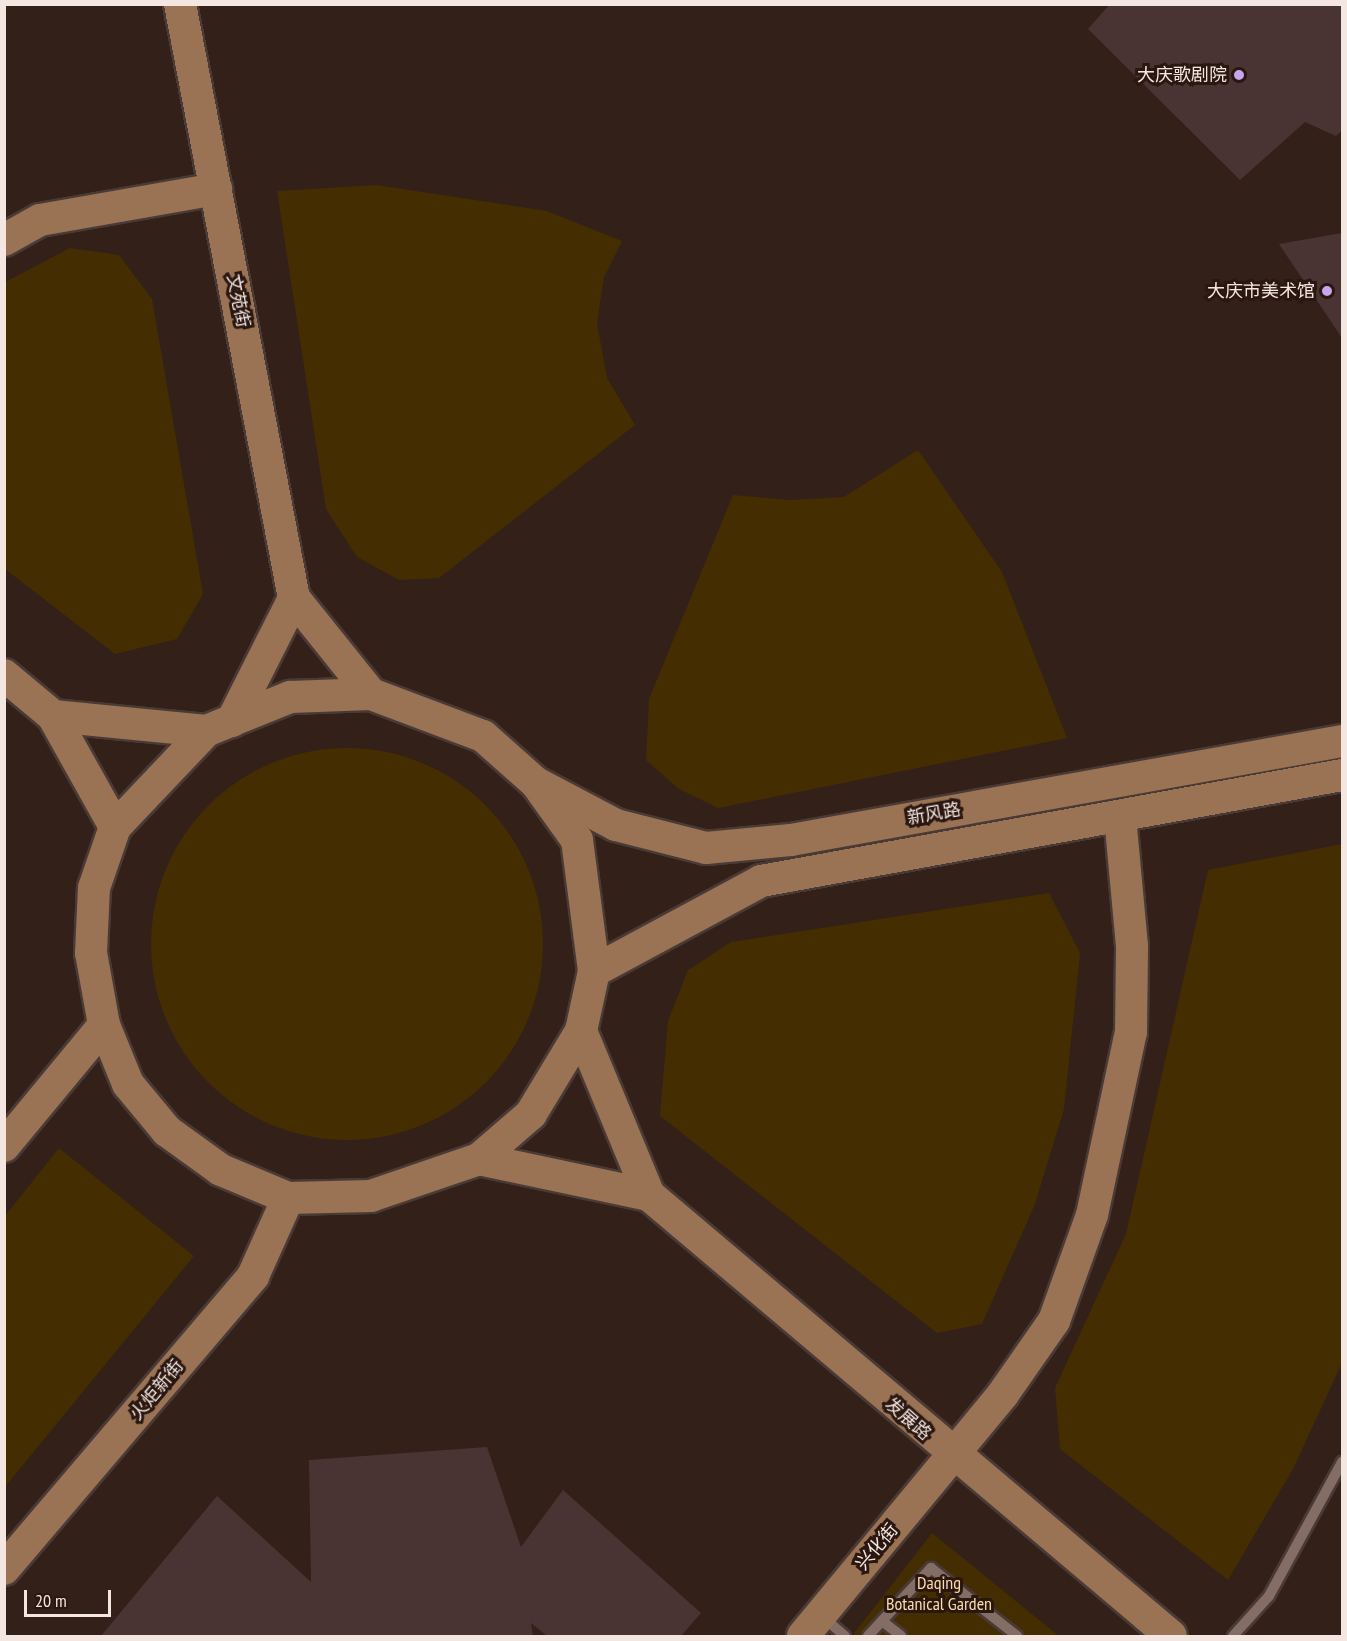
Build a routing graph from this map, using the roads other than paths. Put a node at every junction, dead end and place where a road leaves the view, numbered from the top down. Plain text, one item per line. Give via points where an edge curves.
1 (180, 4) edge
2 (216, 189) junction
3 (4, 240) edge
4 (294, 598) junction
5 (4, 675) edge
6 (372, 694) junction
7 (53, 716) junction
8 (219, 726) junction
9 (1342, 741) edge
10 (1342, 775) edge
11 (536, 783) junction
12 (1120, 817) junction
13 (115, 827) junction
14 (594, 971) junction
15 (104, 1025) junction
16 (581, 1031) junction
17 (4, 1146) edge
18 (479, 1159) junction
19 (649, 1195) junction
20 (288, 1198) junction
21 (952, 1457) junction
22 (1342, 1462) edge
23 (4, 1569) edge
24 (882, 1621) junction
25 (812, 1626) edge
26 (845, 1636) edge
27 (868, 1636) edge
28 (901, 1636) edge
29 (1017, 1636) edge
30 (1171, 1636) edge
31 (1233, 1636) edge

1 - 2 main road, 文苑街
2 - 3 main road via 40,220
2 - 4 main road, 文苑街
4 - 6 main road
4 - 8 main road
5 - 7 main road
6 - 8 main road via 290,697
6 - 11 main road via 483,736
7 - 8 main road
7 - 13 main road
8 - 13 main road
9 - 11 main road, 新风路 via 734,847 706,848 637,834
10 - 12 main road, 新风路
11 - 14 main road via 577,840
12 - 14 main road, 新风路 via 761,881
12 - 21 main road, 兴化街 via 1132,946 1131,1032 1092,1215 1054,1321
13 - 15 main road via 94,888 91,953
14 - 16 main road
15 - 17 main road
15 - 20 main road via 128,1084 167,1131 220,1170
16 - 18 main road via 531,1114
16 - 19 main road
18 - 19 main road
18 - 20 main road via 371,1196
19 - 21 main road, 发展路
20 - 23 main road, 火炬新街 via 253,1276
21 - 25 main road, 兴化街
21 - 30 main road, 发展路
22 - 31 lane via 1269,1596
24 - 27 lane
24 - 28 lane
24 - 29 lane via 931,1568
25 - 26 lane

